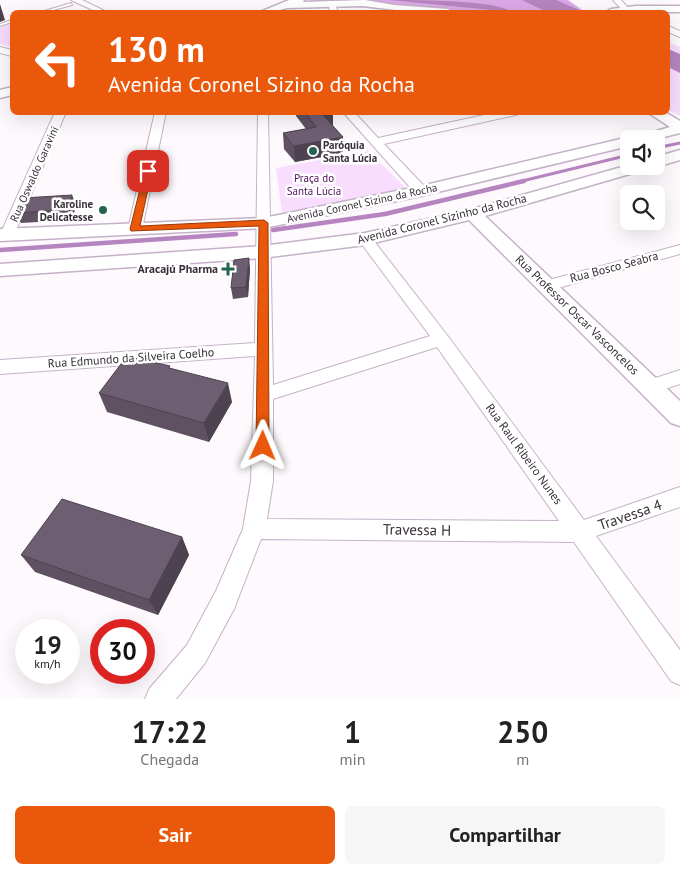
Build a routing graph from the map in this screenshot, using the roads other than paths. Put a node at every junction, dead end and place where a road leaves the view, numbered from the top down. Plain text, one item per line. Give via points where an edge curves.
1 (346, 0) edge
2 (617, 0) edge
3 (79, 2) edge
4 (297, 2) edge
5 (362, 4) junction
6 (332, 5) edge
7 (680, 9) edge
8 (50, 10) edge
9 (103, 10) edge
10 (271, 10) edge
11 (426, 10) edge
12 (626, 10) edge
13 (654, 10) edge
14 (60, 115) edge
15 (160, 115) edge
16 (263, 115) edge
17 (351, 115) edge
18 (502, 115) edge
19 (659, 115) edge
20 (680, 128) edge
21 (665, 132) edge
22 (375, 142) junction
23 (620, 143) edge
24 (680, 155) edge
25 (665, 159) edge
26 (620, 172) edge
27 (421, 191) junction
28 (473, 214) junction
29 (264, 223) junction
30 (135, 229) junction
31 (4, 235) edge
32 (365, 239) junction
33 (680, 249) edge
34 (262, 252) junction
35 (0, 270) edge
36 (547, 286) junction
37 (441, 339) junction
38 (262, 349) junction
39 (0, 367) edge
40 (680, 377) edge
41 (650, 387) junction
42 (264, 395) junction
43 (680, 416) edge
44 (680, 497) edge
45 (254, 528) junction
46 (579, 532) junction
47 (680, 672) edge
48 (159, 699) edge

1 - 5 street
2 - 12 street
3 - 8 lane
3 - 9 street
4 - 6 street
4 - 10 street
5 - 6 street
5 - 11 street
7 - 13 street
14 - 31 street, Rua Oswaldo Garavini
15 - 30 street
16 - 29 street
17 - 22 street
18 - 22 street
19 - 20 street
20 - 21 street
22 - 27 street
23 - 27 street, Avenida Coronel Sizino da Rocha
24 - 25 street
26 - 28 street, Avenida Coronel Sizinho da Rocha
27 - 29 street, Avenida Coronel Sizino da Rocha
28 - 32 street, Avenida Coronel Sizinho da Rocha
28 - 36 street, Rua Professor Oscar Vasconcelos
29 - 30 street, Avenida Coronel Sizino da Rocha
29 - 34 street
30 - 31 street, Avenida Coronel Sizino da Rocha
32 - 34 street, Avenida Coronel Sizinho da Rocha
32 - 37 street, Rua Raul Ribeiro Nunes
33 - 36 street, Rua Bosco Seabra
34 - 35 street, Avenida Coronel Sizinho da Rocha
34 - 38 street
36 - 41 street, Rua Professor Oscar Vasconcelos
37 - 42 street
37 - 46 street, Rua Raul Ribeiro Nunes
38 - 39 street, Rua Edmundo da Silveira Coelho
38 - 42 street
40 - 41 street
41 - 43 street, Rua Professor Oscar Vasconcelos
42 - 45 street via 262,481
44 - 46 street, Travessa 4
45 - 46 street, Travessa H
45 - 48 street via 225,600 196,654
46 - 47 street, Rua Raul Ribeiro Nunes

